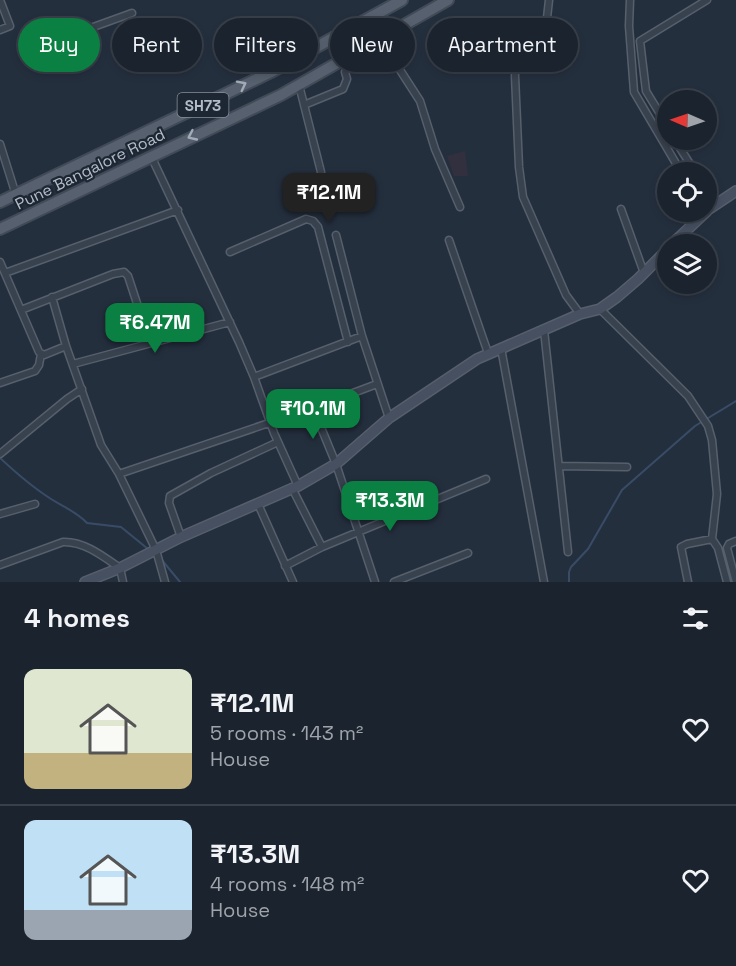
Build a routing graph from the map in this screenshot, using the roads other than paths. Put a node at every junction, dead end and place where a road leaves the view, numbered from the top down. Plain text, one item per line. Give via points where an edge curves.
1 (0, 0) edge
2 (448, 0) edge
3 (549, 0) edge
4 (630, 0) edge
5 (707, 0) edge
6 (396, 2) edge
7 (132, 14) dead end
8 (415, 19) edge
9 (100, 25) edge
10 (0, 30) edge
11 (330, 67) edge
12 (345, 72) dead end
13 (401, 72) edge
14 (299, 85) junction
15 (304, 105) junction
16 (657, 109) edge
17 (0, 144) edge
18 (152, 156) junction
19 (675, 162) edge
20 (321, 172) dead end
21 (736, 191) edge
22 (16, 195) junction
23 (0, 202) edge
24 (717, 204) edge
25 (460, 207) dead end
26 (621, 209) dead end
27 (178, 210) junction
28 (695, 222) edge
29 (0, 229) edge
30 (682, 234) edge
31 (336, 235) dead end
32 (449, 240) dead end
33 (230, 252) dead end
34 (657, 260) edge
35 (0, 262) edge
36 (5, 273) junction
37 (644, 273) junction
38 (52, 297) junction
39 (600, 309) junction
40 (21, 310) junction
41 (580, 314) junction
42 (230, 322) junction
43 (544, 330) junction
44 (362, 336) junction
45 (348, 342) junction
46 (150, 343) junction
47 (66, 346) junction
48 (501, 348) junction
49 (488, 353) junction
50 (41, 354) junction
51 (73, 364) junction
52 (254, 377) junction
53 (0, 383) edge
54 (377, 384) junction
55 (82, 389) junction
56 (313, 408) junction
57 (389, 418) junction
58 (270, 423) junction
59 (278, 442) junction
60 (0, 454) edge
61 (336, 464) junction
62 (559, 466) junction
63 (627, 467) dead end
64 (119, 474) junction
65 (486, 479) dead end
66 (295, 487) junction
67 (35, 504) dead end
68 (258, 504) junction
69 (0, 514) edge
70 (358, 532) junction
71 (181, 537) junction
72 (712, 539) junction
73 (736, 541) edge
74 (322, 547) junction
75 (156, 550) junction
76 (568, 552) dead end
77 (468, 553) dead end
78 (0, 565) edge
79 (285, 566) junction
80 (120, 568) junction
81 (86, 582) edge
82 (123, 582) edge
83 (165, 582) edge
84 (293, 582) edge
85 (375, 582) edge
86 (394, 582) edge
87 (544, 582) edge
88 (688, 582) edge
89 (728, 582) edge
90 (736, 582) edge

1 - 10 street via 10,26
2 - 8 main road, Pune Bangalore Road / SH73
3 - 41 street via 546,27 522,39 516,51 520,177 527,207 566,295
4 - 19 street via 634,92
5 - 16 street via 640,41 646,91
22 -> 6 main road, Pune Bangalore Road / SH73 via 271,72
7 - 9 street
11 - 14 main road, Pune Bangalore Road / SH73
12 - 15 street via 344,89
13 - 25 street via 420,101
14 - 15 street
14 -> 18 main road, Pune Bangalore Road / SH73
15 - 20 street
17 - 22 street
18 - 27 street
18 - 29 main road, Pune Bangalore Road / SH73
21 - 24 main road
22 - 23 main road, Pune Bangalore Road / SH73
26 - 37 street
27 - 36 street
27 - 42 street
28 - 30 main road
31 - 44 street
32 - 49 street
33 - 45 street via 306,219 313,221 318,226
34 - 37 main road
35 - 36 street
36 - 40 street
37 - 39 main road
38 - 40 street
38 - 46 street via 124,272
38 - 47 street
39 - 41 main road
39 - 72 street via 693,402 708,426 717,494
40 - 50 street
41 - 43 main road
42 - 46 street
42 - 52 street
43 - 48 main road
43 - 62 street
44 - 45 street
44 - 54 street
45 - 52 street
46 - 51 street
47 - 50 street
47 - 51 street
48 - 49 main road
48 - 87 street
49 - 57 main road
50 - 53 street via 35,371
51 - 55 street
52 - 58 street
54 - 56 street
54 - 57 street
55 - 60 street
55 - 64 street via 101,445
56 - 58 street
56 - 61 street
57 - 61 main road
58 - 59 street
58 - 64 street
59 - 66 street
59 - 71 street via 170,496
61 - 66 main road
61 - 70 street
62 - 63 street
62 - 76 street
64 - 75 street
65 - 70 street
66 - 68 main road
66 - 74 street
67 - 69 street
68 - 71 main road
68 - 79 street
70 - 74 street
70 - 85 street
71 - 75 main road
72 - 88 street via 681,547
72 - 89 street
73 - 90 street via 727,548
74 - 79 street
75 - 80 main road
75 - 83 street
77 - 86 street
78 - 80 street via 72,542
79 - 84 street
80 - 81 main road
80 - 82 street

